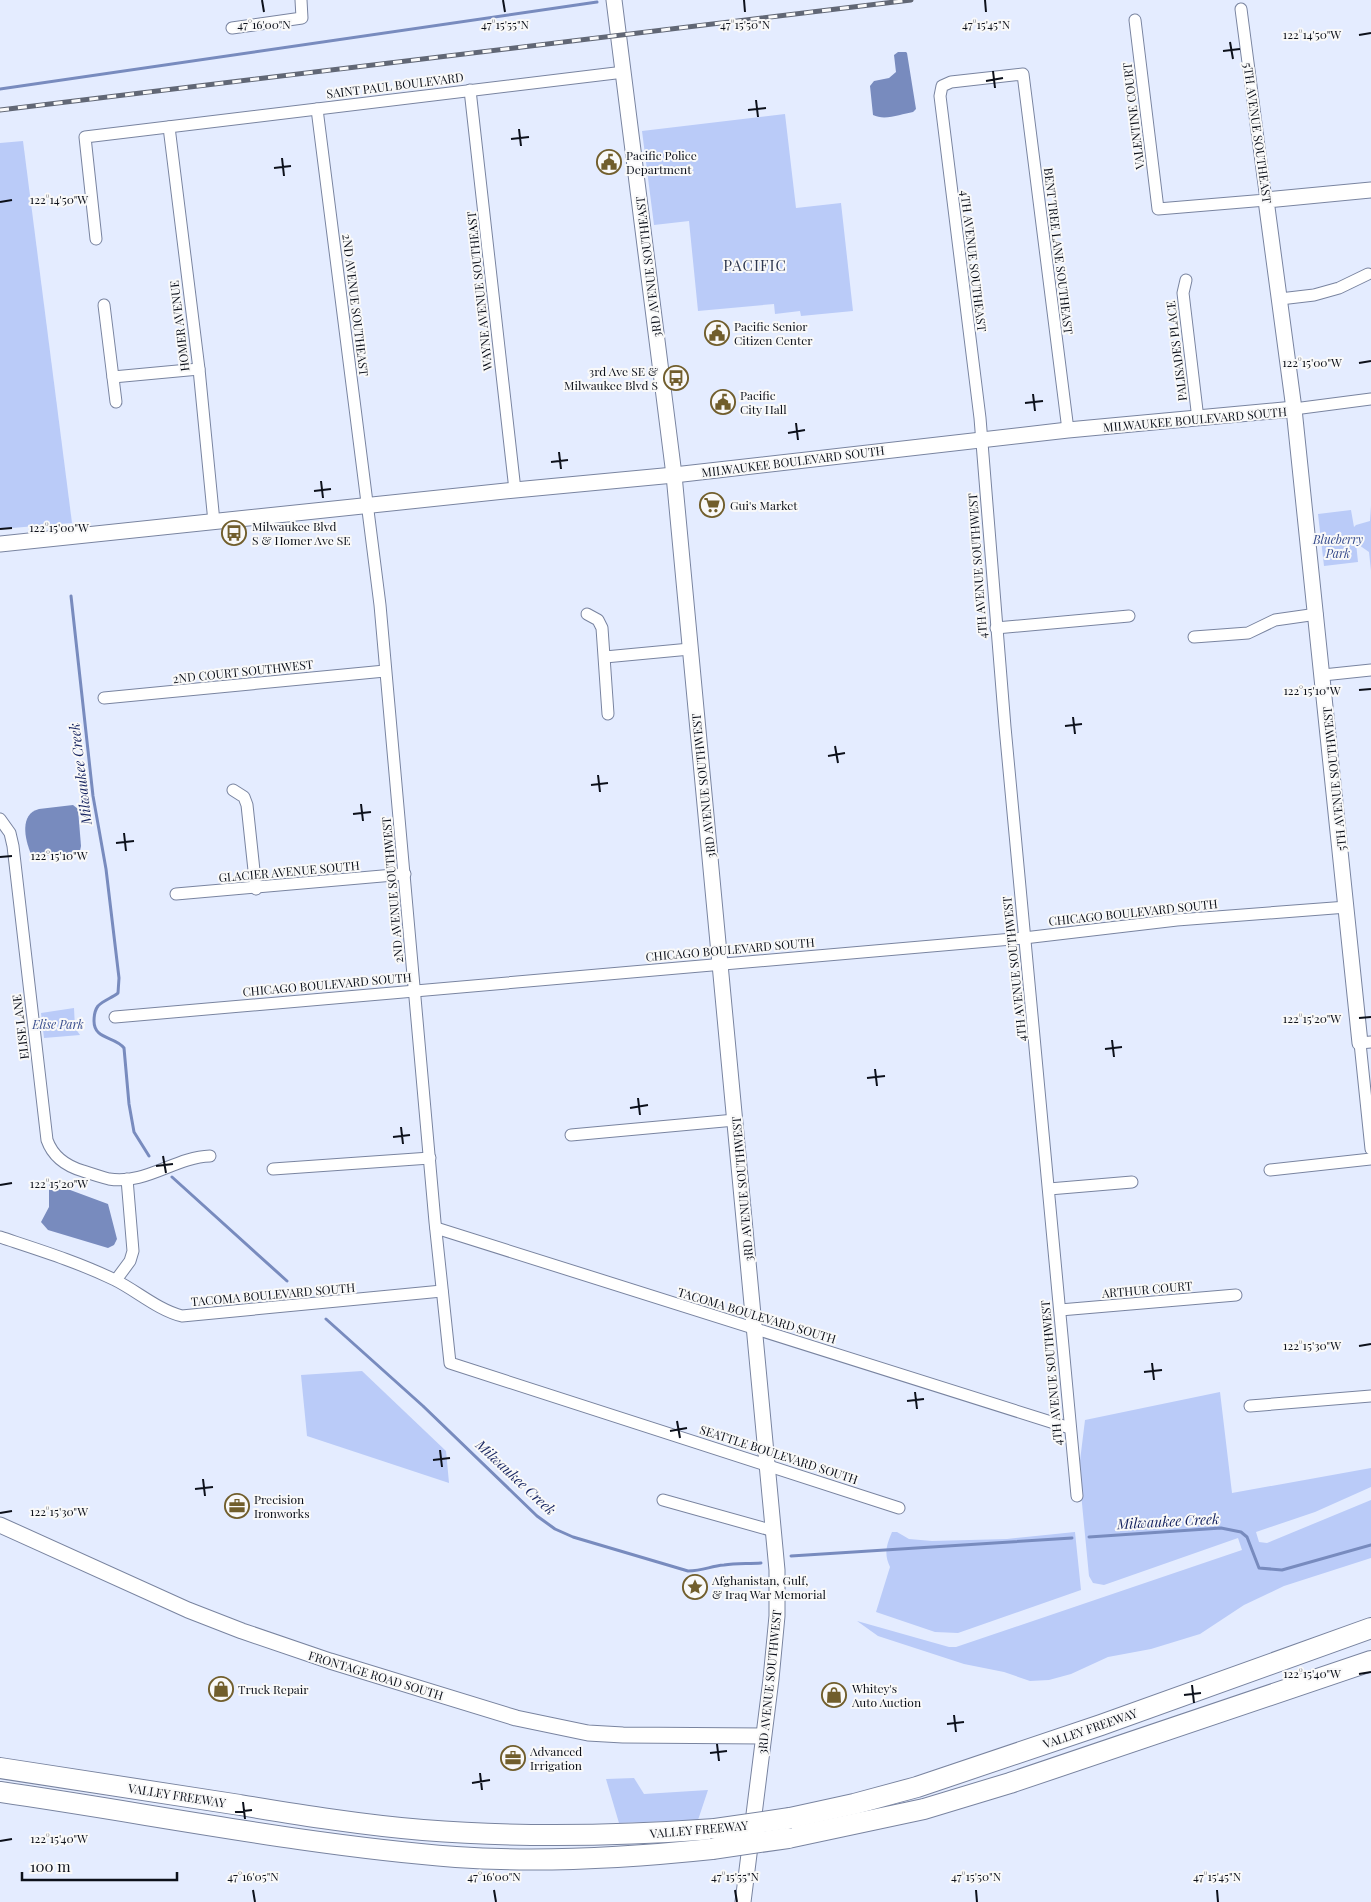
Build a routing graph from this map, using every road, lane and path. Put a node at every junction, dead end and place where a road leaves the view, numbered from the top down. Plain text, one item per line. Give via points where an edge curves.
1 (301, 0) edge
2 (614, 0) edge
3 (1241, 9) dead end
4 (1135, 20) dead end
5 (232, 28) dead end
6 (624, 72) junction
7 (942, 86) joint
8 (470, 90) junction
9 (317, 109) junction
10 (169, 127) junction
11 (1371, 190) edge
12 (1303, 196) junction
13 (1266, 200) junction
14 (1270, 227) junction
15 (96, 239) dead end
16 (1368, 274) dead end
17 (1186, 280) dead end
18 (1280, 299) junction
19 (104, 305) dead end
20 (198, 369) junction
21 (113, 377) junction
22 (1371, 398) edge
23 (116, 402) dead end
24 (1294, 409) junction
25 (1198, 419) junction
26 (1068, 430) junction
27 (981, 440) junction
28 (674, 475) junction
29 (515, 490) junction
30 (368, 505) junction
31 (214, 522) junction
32 (0, 544) edge
33 (587, 614) dead end
34 (1317, 614) junction
35 (1129, 616) dead end
36 (996, 628) junction
37 (1194, 638) dead end
38 (690, 649) junction
39 (605, 657) junction
40 (1371, 670) edge
41 (385, 671) junction
42 (1323, 675) junction
43 (104, 698) dead end
44 (608, 714) dead end
45 (233, 790) dead end
46 (0, 819) edge
47 (405, 874) junction
48 (256, 889) junction
49 (176, 894) dead end
50 (1347, 907) junction
51 (1024, 938) junction
52 (721, 964) junction
53 (414, 990) junction
54 (115, 1017) dead end
55 (1366, 1042) edge
56 (735, 1120) junction
57 (571, 1135) dead end
58 (1371, 1149) edge
59 (210, 1156) dead end
60 (430, 1158) junction
61 (1371, 1160) edge
62 (273, 1169) dead end
63 (1270, 1170) dead end
64 (127, 1179) junction
65 (1132, 1182) dead end
66 (1049, 1189) junction
67 (436, 1228) junction
68 (0, 1237) edge
69 (116, 1280) junction
70 (442, 1291) junction
71 (1236, 1295) dead end
72 (1060, 1310) junction
73 (755, 1329) junction
74 (450, 1363) joint
75 (1371, 1396) edge
76 (1250, 1406) dead end
77 (1070, 1428) junction
78 (766, 1465) junction
79 (1077, 1496) dead end
80 (662, 1500) dead end
81 (899, 1508) dead end
82 (5, 1527) edge
83 (774, 1531) junction
84 (1371, 1628) edge
85 (1371, 1661) edge
86 (763, 1736) junction
87 (0, 1762) edge
88 (0, 1768) edge
89 (80, 1780) junction
90 (0, 1792) edge
91 (0, 1805) edge
92 (248, 1832) junction
93 (743, 1902) edge

1 - 5 street via 302,18
2 - 6 street, 3RD AVENUE SOUTHEAST
3 - 13 street, 5TH AVENUE SOUTHEAST
4 - 13 street, VALENTINE COURT via 1158,209
6 - 8 street, SAINT PAUL BOULEVARD
6 - 28 street, 3RD AVENUE SOUTHEAST
7 - 26 street, BENT TREE LANE SOUTHEAST via 951,82 1023,74
7 - 27 street, 4TH AVENUE SOUTHEAST via 940,96
8 - 9 street, SAINT PAUL BOULEVARD
8 - 29 street, WAYNE AVENUE SOUTHEAST
9 - 10 street, SAINT PAUL BOULEVARD
9 - 30 street, 2ND AVENUE SOUTHEAST
10 - 15 street, SAINT PAUL BOULEVARD via 85,137
10 - 20 street, HOMER AVENUE
11 - 12 street
12 - 13 street
12 - 14 street, 5TH AVENUE SOUTHEAST via 1283,209
13 - 14 street, 5TH AVENUE SOUTHEAST
14 - 18 street, 5TH AVENUE SOUTHEAST
16 - 18 street via 1339,288
17 - 25 street, PALISADES PLACE via 1183,293
18 - 24 street, 5TH AVENUE SOUTHEAST
19 - 21 street
20 - 21 street
20 - 31 street, HOMER AVENUE
21 - 23 street
22 - 24 street, MILWAUKEE BOULEVARD SOUTH
24 - 25 street, MILWAUKEE BOULEVARD SOUTH
24 - 34 street, 5TH AVENUE SOUTHWEST
25 - 26 street, MILWAUKEE BOULEVARD SOUTH
26 - 27 street, MILWAUKEE BOULEVARD SOUTH
27 - 28 street, MILWAUKEE BOULEVARD SOUTH
27 - 36 street, 4TH AVENUE SOUTHWEST
28 - 29 street, MILWAUKEE BOULEVARD SOUTH
28 - 38 street, 3RD AVENUE SOUTHWEST
29 - 30 street, MILWAUKEE BOULEVARD SOUTH
30 - 31 street, MILWAUKEE BOULEVARD SOUTH
30 - 41 street, 2ND AVENUE SOUTHWEST
31 - 32 street, MILWAUKEE BOULEVARD SOUTH
33 - 39 street via 598,620 602,628
34 - 37 street via 1275,620 1248,633
34 - 42 street, 5TH AVENUE SOUTHWEST
35 - 36 street
36 - 51 street, 4TH AVENUE SOUTHWEST
38 - 39 street
38 - 52 street, 3RD AVENUE SOUTHWEST
39 - 44 street
40 - 42 street
41 - 43 street, 2ND COURT SOUTHWEST
41 - 47 street, 2ND AVENUE SOUTHWEST
42 - 50 street, 5TH AVENUE SOUTHWEST
45 - 48 street via 244,797 247,805
46 - 64 street, ELISE LANE via 6,824 13,846 50,1150 56,1158 77,1169 110,1179
47 - 48 street, GLACIER AVENUE SOUTH
47 - 53 street, 2ND AVENUE SOUTHWEST
48 - 49 street, GLACIER AVENUE SOUTH
50 - 51 street, CHICAGO BOULEVARD SOUTH via 1177,920
50 - 55 street, 5TH AVENUE SOUTHWEST
51 - 52 street, CHICAGO BOULEVARD SOUTH
51 - 66 street, 4TH AVENUE SOUTHWEST
52 - 53 street, CHICAGO BOULEVARD SOUTH
52 - 56 street, 3RD AVENUE SOUTHWEST
53 - 54 street, CHICAGO BOULEVARD SOUTH
53 - 60 street, 2ND AVENUE SOUTHWEST
55 - 58 street, 5TH AVENUE SOUTHWEST
56 - 57 street
56 - 73 street, 3RD AVENUE SOUTHWEST
59 - 64 street, ELISE LANE via 192,1158 146,1176
60 - 62 street
60 - 67 street, 2ND AVENUE SOUTHWEST
61 - 63 street
64 - 69 street via 133,1251
65 - 66 street
66 - 72 street, 4TH AVENUE SOUTHWEST
67 - 70 street, 2ND AVENUE SOUTHWEST
67 - 73 street, TACOMA BOULEVARD SOUTH
68 - 69 street, TACOMA BOULEVARD SOUTH via 75,1262
69 - 70 street, TACOMA BOULEVARD SOUTH via 182,1316
70 - 74 street, 2ND AVENUE SOUTHWEST
71 - 72 street, ARTHUR COURT
72 - 77 street, 4TH AVENUE SOUTHWEST
73 - 77 street, TACOMA BOULEVARD SOUTH
73 - 78 street, 3RD AVENUE SOUTHWEST
74 - 78 street, SEATTLE BOULEVARD SOUTH
75 - 76 street
77 - 79 street, 4TH AVENUE SOUTHWEST
78 - 81 street, SEATTLE BOULEVARD SOUTH
78 - 83 street, 3RD AVENUE SOUTHWEST
80 - 83 street
82 - 86 street, FRONTAGE ROAD SOUTH via 242,1631 516,1718 588,1733
83 - 86 street, 3RD AVENUE SOUTHWEST via 777,1616
84 - 89 highway, VALLEY FREEWAY, bridge via 917,1787 790,1818 715,1829 561,1836 423,1830
85 - 92 highway, VALLEY FREEWAY, bridge via 1010,1783 924,1809 788,1838 632,1856 517,1860 456,1857
86 - 93 street, 3RD AVENUE SOUTHWEST
87 - 89 highway
88 - 89 highway, VALLEY FREEWAY
90 - 92 highway, VALLEY FREEWAY
91 - 92 highway via 177,1830

